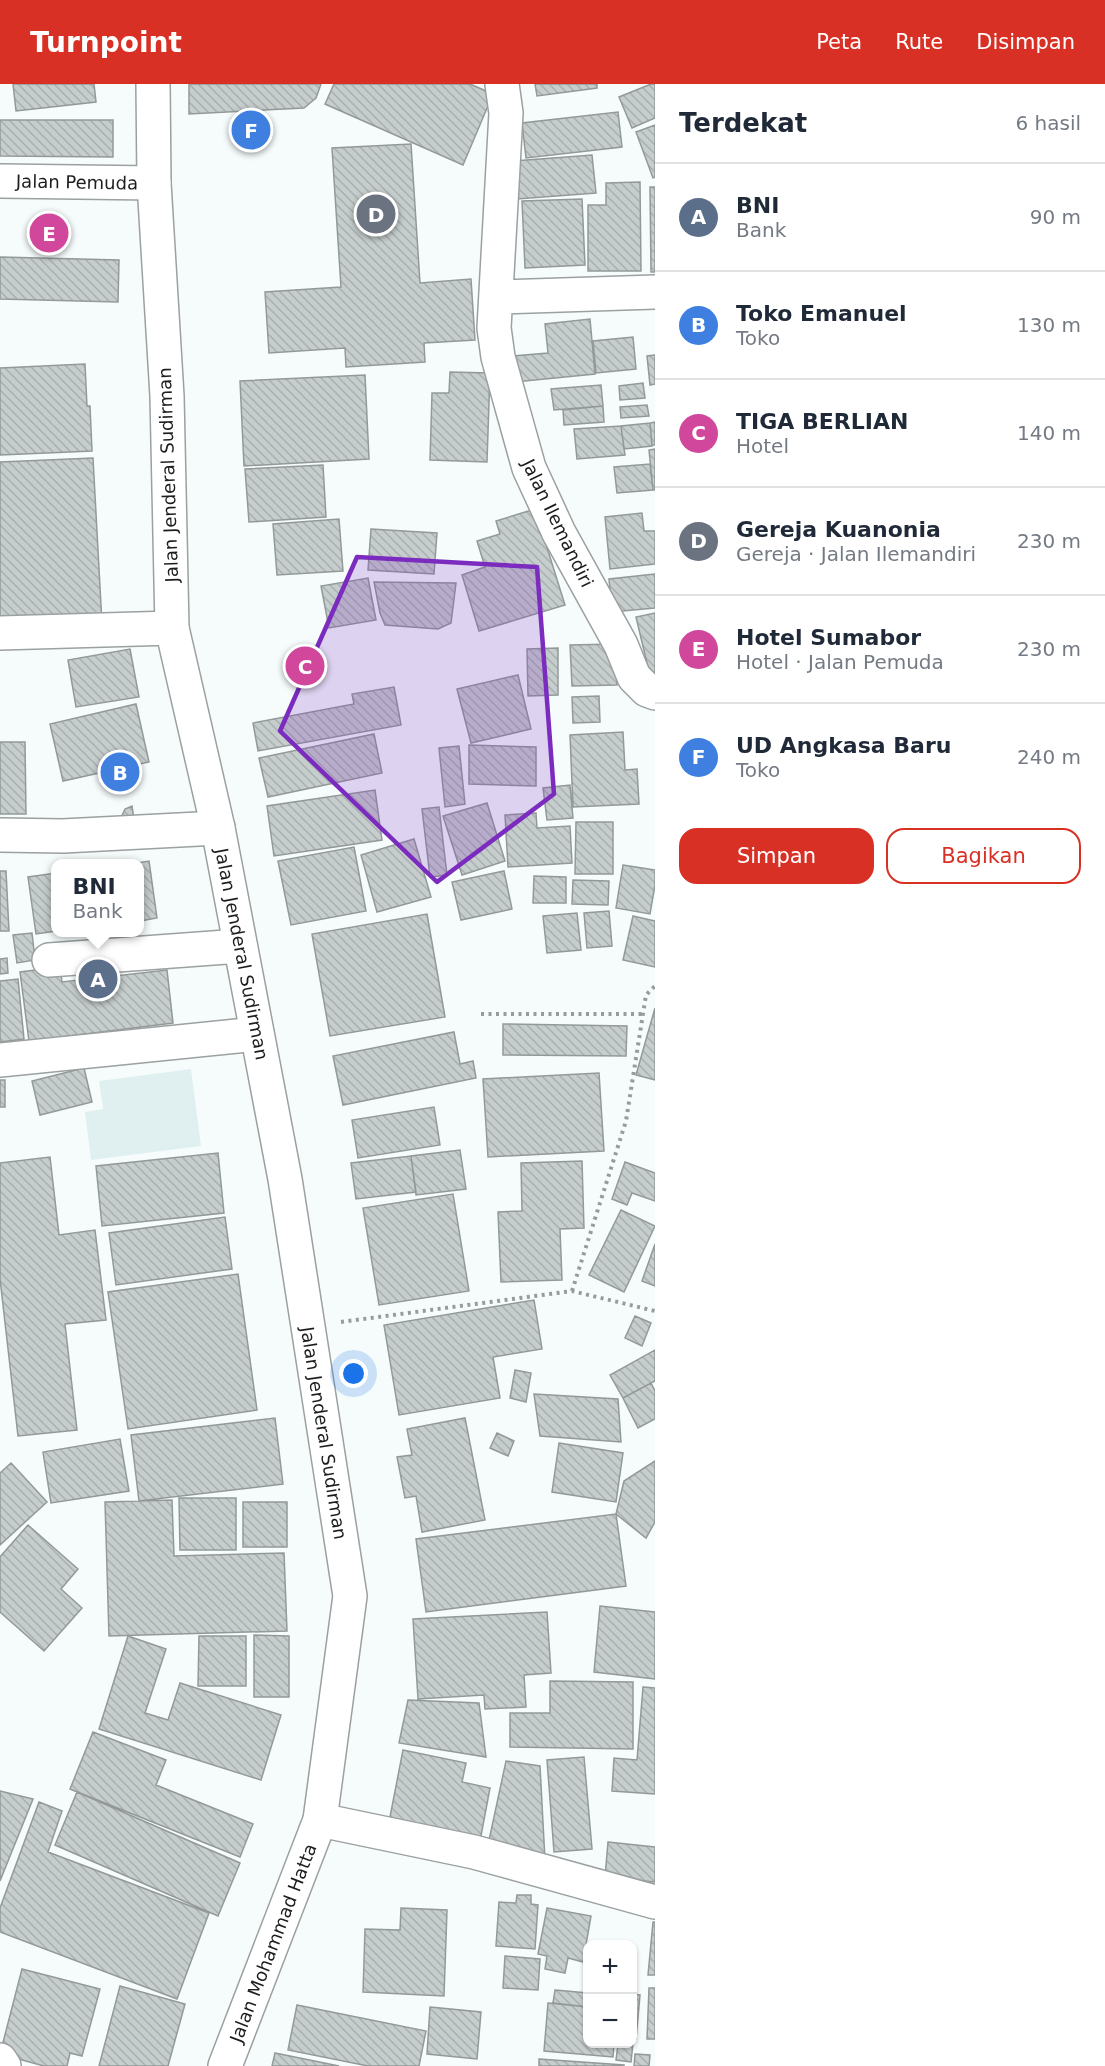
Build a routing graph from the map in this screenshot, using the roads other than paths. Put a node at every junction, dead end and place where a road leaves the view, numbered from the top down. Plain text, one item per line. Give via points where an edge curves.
1 (153, 84) edge
2 (502, 84) edge
3 (0, 181) edge
4 (154, 183) junction
5 (655, 292) edge
6 (497, 297) junction
7 (172, 628) junction
8 (0, 633) edge
9 (655, 693) edge
10 (218, 828) junction
11 (0, 835) edge
12 (240, 946) junction
13 (49, 960) dead end
14 (257, 1034) junction
15 (0, 1060) edge
16 (320, 1820) junction
17 (655, 1902) edge
18 (0, 2060) edge
19 (4, 2066) edge
20 (225, 2066) edge

1 - 4 main road, Jalan Jenderal Sudirman
2 - 6 main road, Jalan Ilemandiri via 506,113
3 - 4 main road, Jalan Pemuda
4 - 7 main road, Jalan Jenderal Sudirman via 167,396
5 - 6 main road
6 - 9 main road, Jalan Ilemandiri via 494,328 498,357 529,468 634,676
7 - 8 main road
7 - 10 main road, Jalan Jenderal Sudirman
10 - 11 main road via 63,836
10 - 12 main road, Jalan Jenderal Sudirman
12 - 13 main road
12 - 14 main road, Jalan Jenderal Sudirman
14 - 15 main road
14 - 16 main road, Jalan Jenderal Sudirman via 285,1179 350,1596
16 - 17 main road via 474,1852
16 - 20 main road, Jalan Mohammad Hatta
18 - 19 main road

